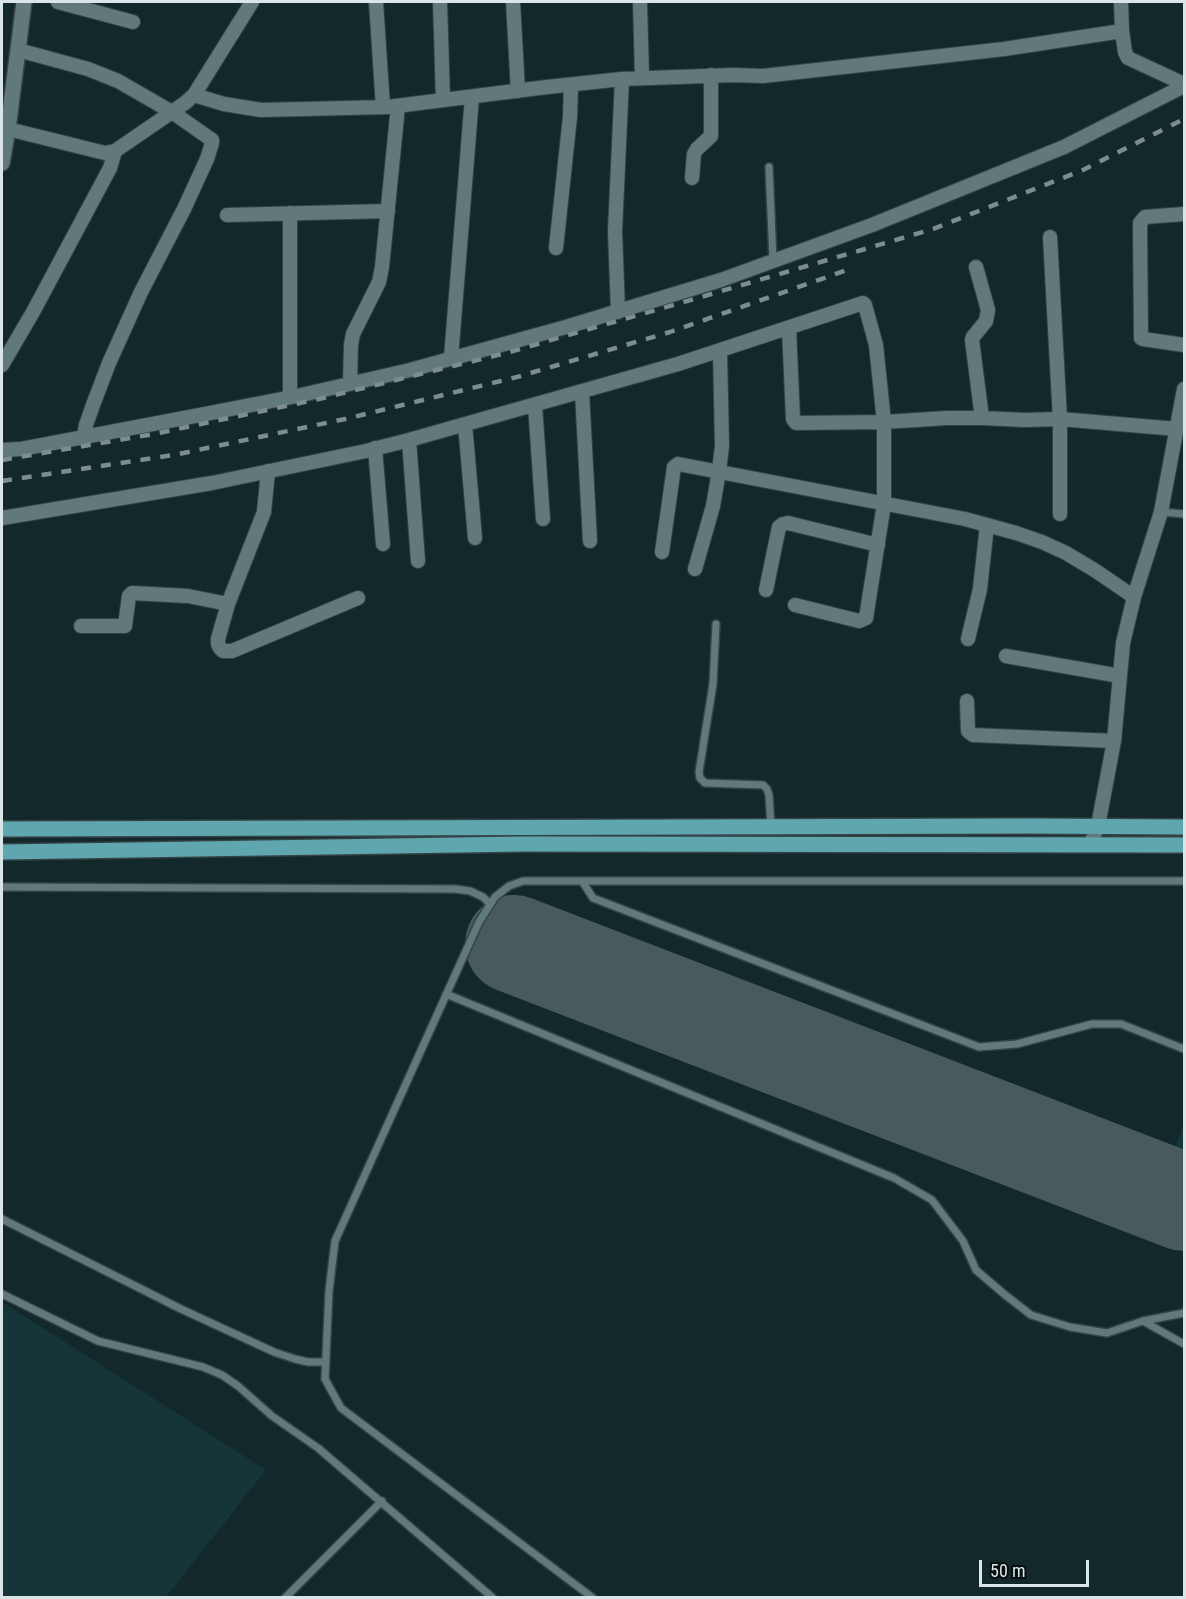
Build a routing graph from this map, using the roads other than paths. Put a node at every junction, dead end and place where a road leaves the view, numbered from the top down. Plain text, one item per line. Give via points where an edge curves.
1 (24, 2) edge
2 (58, 2) edge
3 (252, 2) edge
4 (376, 2) edge
5 (440, 2) edge
6 (513, 2) edge
7 (640, 2) edge
8 (1121, 2) edge
9 (133, 22) dead end
10 (1122, 31) junction
11 (18, 50) junction
12 (711, 75) junction
13 (642, 78) junction
14 (622, 79) junction
15 (571, 85) junction
16 (1185, 85) edge
17 (518, 91) junction
18 (194, 94) junction
19 (472, 97) junction
20 (443, 100) junction
21 (390, 107) junction
22 (172, 112) junction
23 (5, 129) edge
24 (115, 151) junction
25 (2, 163) edge
26 (769, 167) dead end
27 (692, 178) dead end
28 (388, 211) junction
29 (290, 213) junction
30 (227, 214) dead end
31 (1185, 214) edge
32 (1050, 237) dead end
33 (556, 248) dead end
34 (773, 262) junction
35 (976, 267) dead end
36 (618, 312) junction
37 (789, 328) junction
38 (1185, 345) edge
39 (720, 351) junction
40 (451, 358) junction
41 (2, 365) edge
42 (350, 384) junction
43 (1185, 389) edge
44 (582, 392) junction
45 (290, 397) junction
46 (535, 405) junction
47 (982, 418) junction
48 (1060, 419) junction
49 (885, 422) junction
50 (465, 424) junction
51 (1177, 429) junction
52 (84, 437) junction
53 (409, 440) junction
54 (375, 448) junction
55 (2, 450) edge
56 (268, 471) junction
57 (719, 471) junction
58 (884, 504) junction
59 (1161, 512) junction
60 (1060, 514) dead end
61 (1185, 514) edge
62 (2, 518) edge
63 (543, 519) dead end
64 (987, 525) junction
65 (475, 538) dead end
66 (590, 541) dead end
67 (383, 544) dead end
68 (878, 545) junction
69 (662, 552) dead end
70 (418, 561) dead end
71 (696, 569) dead end
72 (766, 590) dead end
73 (1134, 597) junction
74 (358, 598) dead end
75 (228, 604) junction
76 (795, 605) dead end
77 (716, 624) dead end
78 (81, 626) dead end
79 (968, 639) dead end
80 (1005, 656) dead end
81 (1120, 676) junction
82 (967, 701) dead end
83 (1114, 741) junction
84 (1098, 826) junction
85 (771, 827) junction
86 (1185, 827) edge
87 (2, 829) edge
88 (1089, 845) junction
89 (1185, 845) edge
90 (2, 852) edge
91 (582, 881) junction
92 (1185, 881) edge
93 (2, 887) edge
94 (490, 904) junction
95 (446, 994) junction
96 (1185, 1048) edge
97 (2, 1219) edge
98 (2, 1294) edge
99 (1185, 1313) edge
100 (1143, 1321) junction
101 (1185, 1344) edge
102 (326, 1362) junction
103 (382, 1501) junction
104 (285, 1598) edge
105 (493, 1598) edge
106 (593, 1598) edge

1 - 11 street
2 - 9 street
3 - 18 street
4 - 21 street
5 - 20 street
6 - 17 street
7 - 13 street
8 - 10 street
10 - 12 street via 1004,49 763,76
10 - 16 street via 1128,58
11 - 22 street via 101,73
11 - 23 street
12 - 13 street
12 - 27 street via 711,136 694,154
13 - 14 street
14 - 15 street
14 - 36 street via 615,231
15 - 17 street
15 - 33 street
16 - 34 street via 1064,147
17 - 19 street
18 - 21 street via 261,110
18 - 22 street
19 - 20 street
19 - 40 street
20 - 21 street
21 - 28 street
22 - 24 street
22 - 52 street via 211,138 213,144 109,363
23 - 24 street via 105,153
23 - 25 street
24 - 41 street via 110,168
26 - 34 lane
28 - 29 street
28 - 42 street via 379,282 353,334
29 - 30 street
29 - 45 street
31 - 38 street via 1145,217 1140,222 1141,338
32 - 48 street
34 - 36 street
35 - 47 street via 988,310 986,321 972,340
36 - 40 street
37 - 39 street
37 - 49 street via 796,423
37 - 49 street via 861,303 865,305 876,345
39 - 44 street
39 - 57 street
40 - 42 street
42 - 45 street
43 - 51 street
44 - 46 street
44 - 66 street
45 - 52 street
46 - 50 street
46 - 63 street
47 - 48 street
47 - 49 street
48 - 51 street
48 - 60 street
49 - 58 street
50 - 53 street
50 - 65 street
51 - 59 street
52 - 55 street
53 - 54 street
53 - 70 street
54 - 56 street
54 - 67 street
56 - 62 street
56 - 75 street via 264,512
57 - 58 street
57 - 69 street via 678,464 674,467
57 - 71 street
58 - 64 street
58 - 68 street
59 - 61 lane
59 - 73 street
64 - 73 street via 1016,532 1066,553
64 - 79 street via 980,589
68 - 72 street via 783,524 779,527
68 - 76 street via 866,618 859,621
73 - 81 street
74 - 75 street via 227,652 220,648 218,639
75 - 78 street via 188,596 132,593 125,626
77 - 85 lane via 713,684 700,778 705,783 763,785 769,795
80 - 81 street
81 - 83 street
82 - 83 street via 968,730 973,735
83 - 84 street
84 - 85 main road
84 - 86 main road
84 - 88 street
85 - 87 main road
88 - 89 main road
88 - 90 main road via 522,844
91 - 92 lane
91 - 94 lane via 523,881 509,886
91 - 96 lane via 593,898 979,1047 1017,1044 1092,1024 1121,1024
93 - 94 lane via 455,889 470,891
94 - 95 lane
95 - 100 lane via 894,1178 932,1200 963,1241 976,1270 1031,1315 1107,1333
95 - 102 lane via 335,1241
97 - 102 lane via 274,1352 308,1362
98 - 103 lane via 98,1341 222,1375
99 - 100 lane
100 - 101 lane
102 - 106 lane via 325,1379 341,1408
103 - 104 lane
103 - 105 lane

